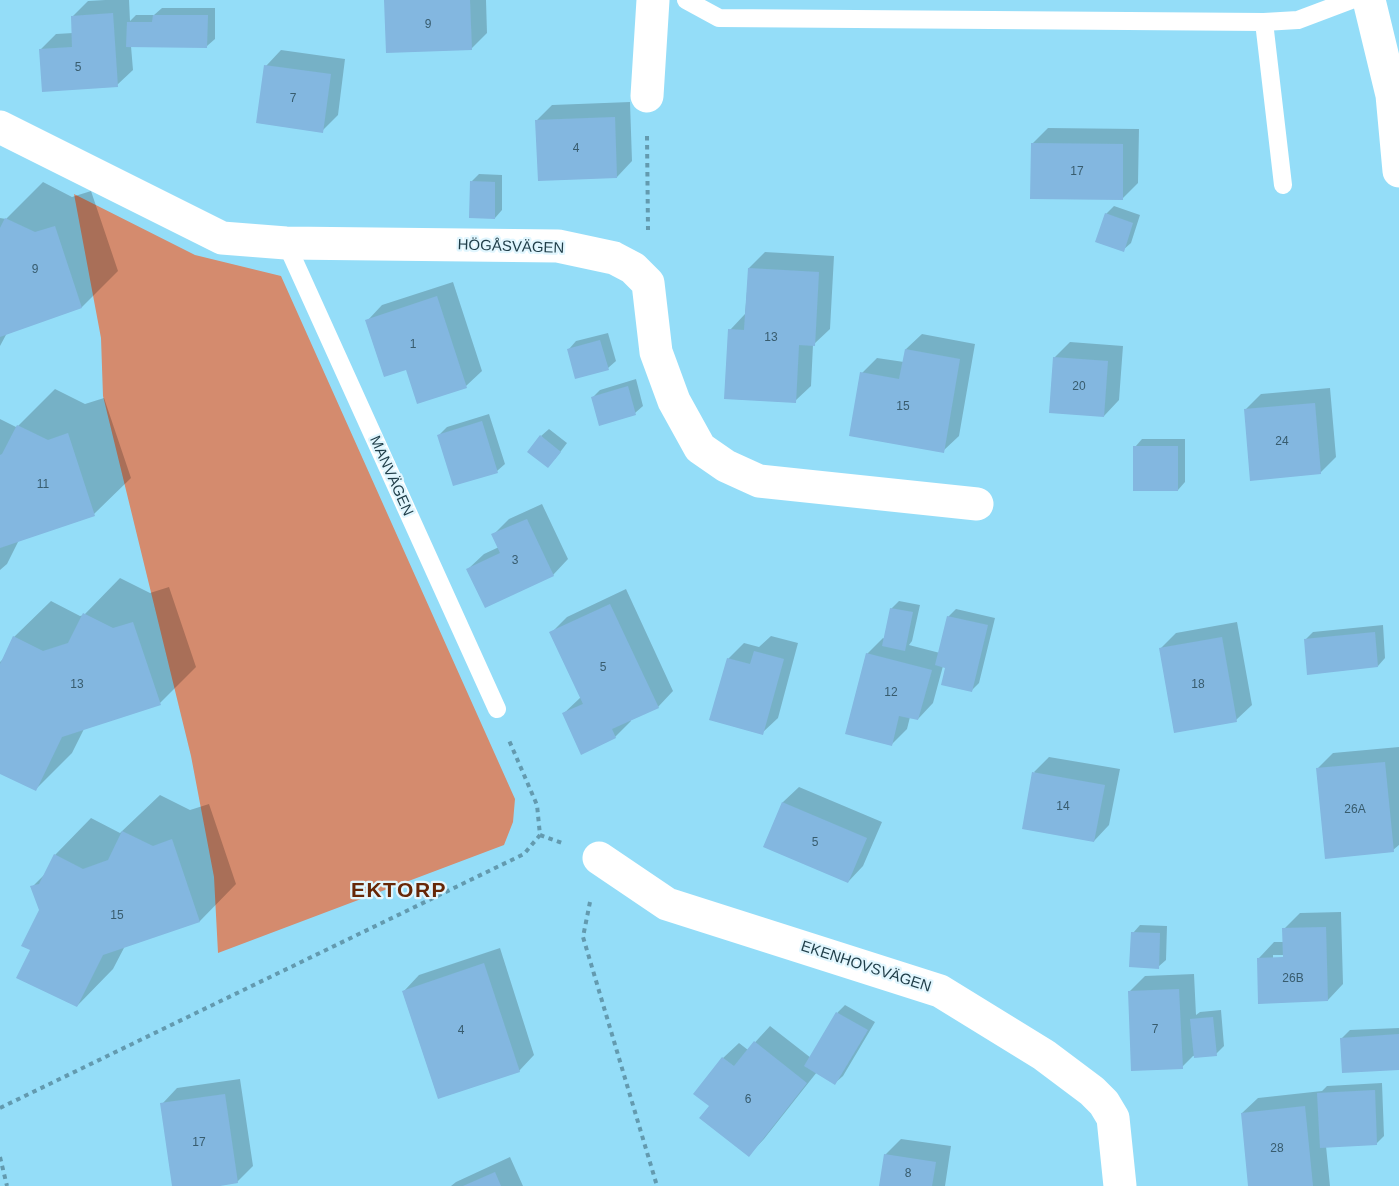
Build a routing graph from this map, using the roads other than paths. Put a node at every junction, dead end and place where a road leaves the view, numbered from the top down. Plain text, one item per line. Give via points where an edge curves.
1 (653, 0) edge
2 (686, 0) edge
3 (1351, 0) edge
4 (1369, 0) edge
5 (1264, 22) junction
6 (647, 96) dead end
7 (0, 127) edge
8 (1399, 171) edge
9 (1283, 185) dead end
10 (286, 243) junction
11 (977, 504) dead end
12 (496, 709) road end
13 (599, 858) road end
14 (1120, 1186) edge

1 - 6 street
2 - 5 lane via 720,18
3 - 5 lane via 1298,20
4 - 8 street via 1392,95
5 - 9 lane
7 - 10 street, HÖGÅSVÄGEN via 222,238
10 - 11 street, HÖGÅSVÄGEN via 558,246 614,258 633,268 648,283 656,352 674,401 700,448 726,466 759,481
10 - 12 lane, MANVÄGEN
13 - 14 street, EKENHOVSVÄGEN via 667,904 940,991 1035,1049 1104,1103 1113,1118

